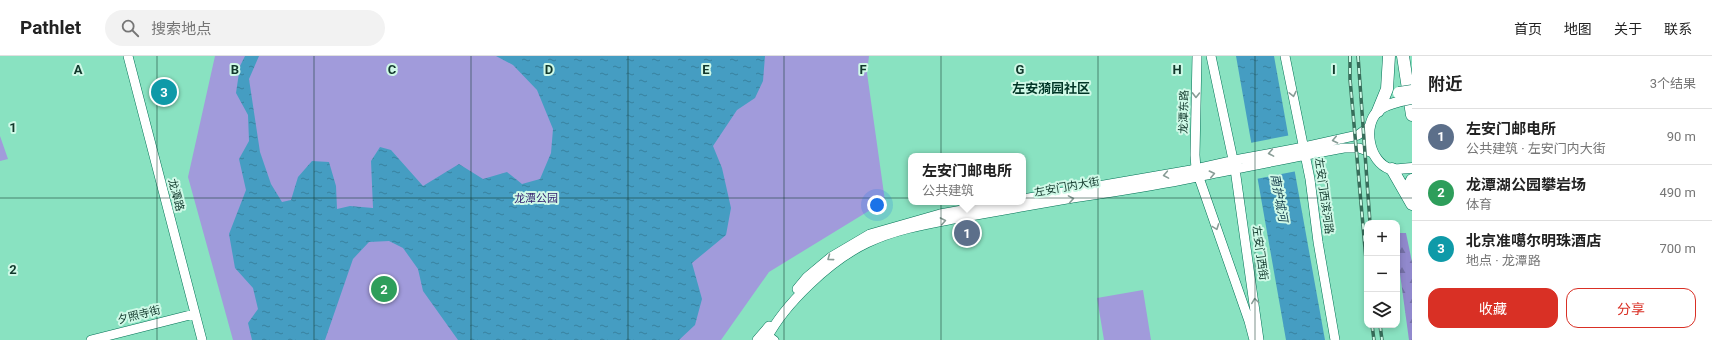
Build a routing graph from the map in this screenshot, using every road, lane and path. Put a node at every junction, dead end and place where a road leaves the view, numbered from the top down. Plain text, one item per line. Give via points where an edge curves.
1 (128, 56) edge
2 (1197, 56) edge
3 (1211, 56) edge
4 (1285, 56) edge
5 (1390, 56) edge
6 (1403, 56) edge
7 (1412, 91) edge
8 (1400, 97) junction
9 (1412, 99) edge
10 (1378, 111) junction
11 (1412, 115) edge
12 (1370, 126) junction
13 (1301, 152) junction
14 (1373, 153) junction
15 (1235, 165) junction
16 (1392, 169) junction
17 (1412, 172) edge
18 (1197, 173) junction
19 (1026, 199) edge
20 (1412, 199) edge
21 (1412, 204) edge
22 (990, 205) edge
23 (194, 314) junction
24 (768, 337) edge
25 (91, 340) edge
26 (202, 340) edge
27 (757, 340) edge
28 (1254, 340) edge
29 (1259, 340) edge
30 (1335, 340) edge

1 - 23 street, 龙潭路
2 -> 18 street, 龙潭东路
3 - 15 street
4 -> 13 street, 左安门西滨河路
5 - 8 highway
5 - 10 highway via 1387,89
6 - 11 highway
7 - 8 highway, bridge
8 - 9 main road, bridge
8 - 10 main road
10 - 12 main road
12 -> 13 street via 1358,135
12 - 14 main road
13 - 14 street via 1352,147
13 - 15 street, 左安门内大街
13 - 30 street, 左安门西滨河路
14 - 16 main road via 1383,165
15 - 18 street, 左安门内大街
29 -> 15 street, 左安门西街
16 - 17 main road
16 - 21 highway
17 - 20 highway
18 -> 19 street, 左安门内大街
24 -> 18 street, 左安门内大街 via 786,310 807,286 843,258 882,236 939,222
18 -> 28 street
22 -> 24 street, 左安门内大街 via 940,214 857,240 807,277
23 - 25 street, 夕照寺街
23 - 26 street, 龙潭路
24 - 27 street, 左安门内大街

